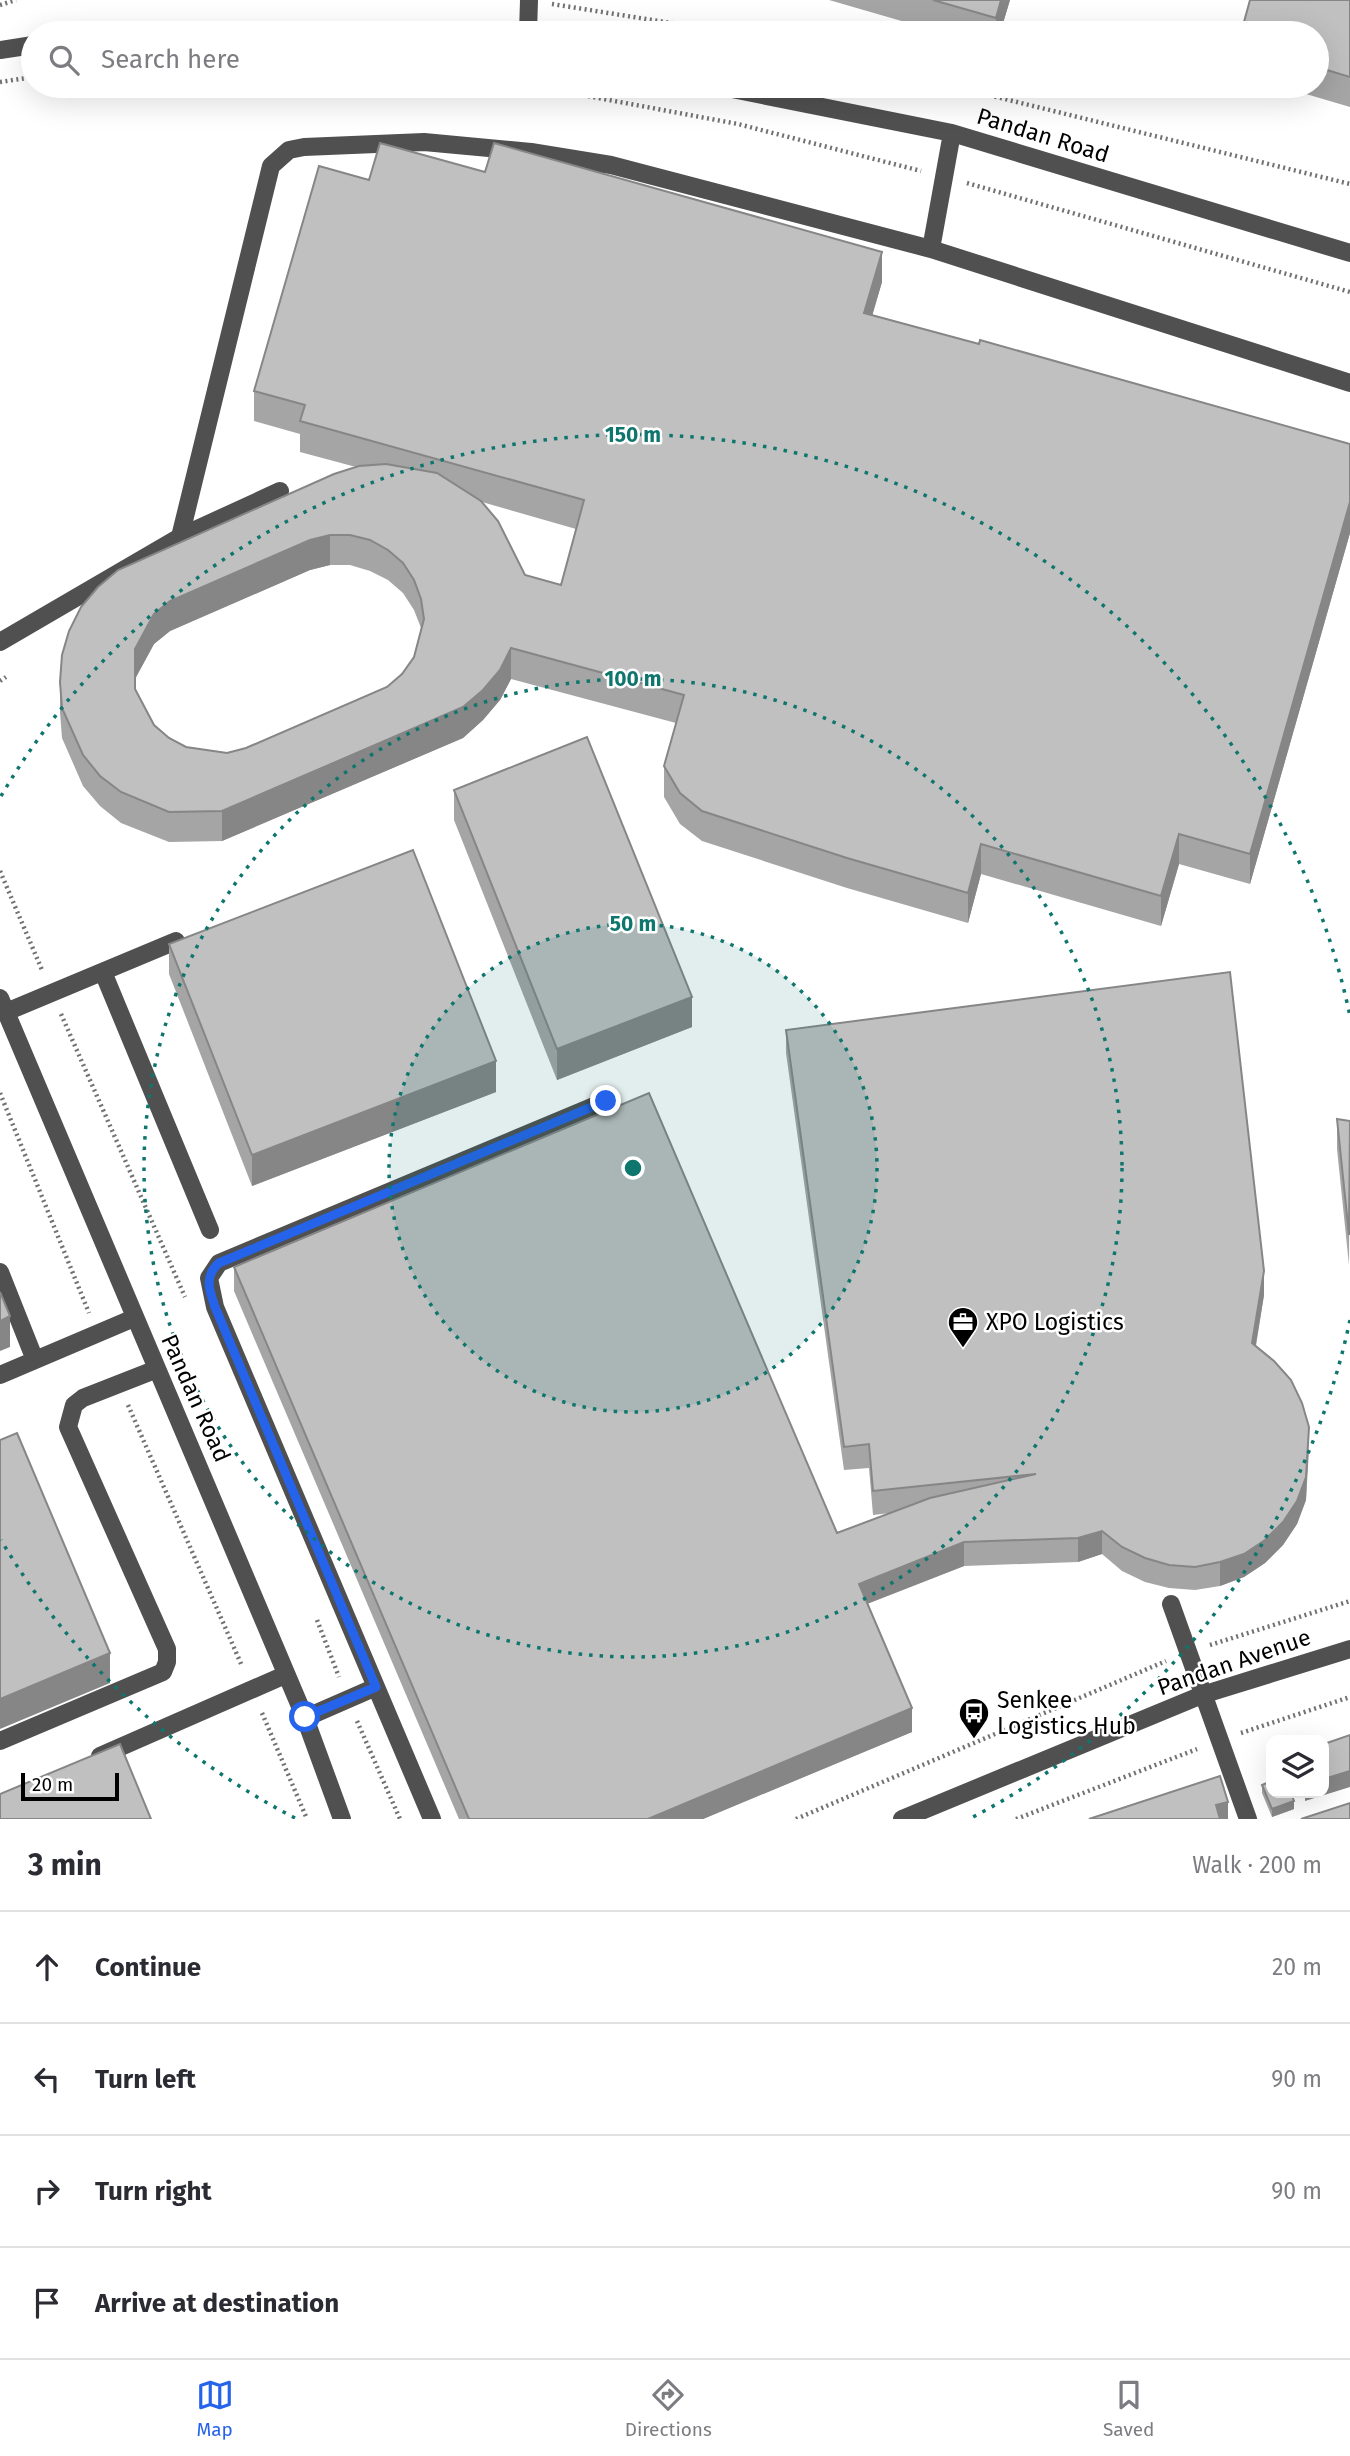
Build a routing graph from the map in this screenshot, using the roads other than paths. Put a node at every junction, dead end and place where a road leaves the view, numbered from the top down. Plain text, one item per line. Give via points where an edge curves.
1 (529, 0) edge
2 (528, 21) edge
3 (21, 47) edge
4 (0, 50) edge
5 (777, 98) edge
6 (952, 133) junction
7 (931, 248) junction
8 (1350, 253) edge
9 (1350, 383) edge
10 (280, 491) dead end
11 (180, 537) junction
12 (0, 642) edge
13 (176, 942) edge
14 (103, 972) junction
15 (3, 1005) edge
16 (606, 1101) dead end
17 (210, 1230) dead end
18 (0, 1272) edge
19 (134, 1318) junction
20 (35, 1360) junction
21 (157, 1369) junction
22 (0, 1375) edge
23 (1171, 1604) dead end
24 (1350, 1649) edge
25 (285, 1675) junction
26 (376, 1687) junction
27 (1202, 1695) junction
28 (305, 1717) junction
29 (0, 1741) edge
30 (88, 1762) edge
31 (342, 1819) edge
32 (432, 1819) edge
33 (902, 1819) edge
34 (1248, 1819) edge

1 - 2 street
3 - 4 street
5 - 6 street, Pandan Road
6 - 7 street
6 - 8 street, Pandan Road
7 - 9 street
7 - 11 street via 611,165 531,152 424,142 289,150 271,166
10 - 11 street
11 - 12 street
13 - 14 street
14 - 15 street via 52,994
14 - 17 street
15 - 19 street, Pandan Road
16 - 26 street via 213,1268 209,1289 215,1307
18 - 20 street
19 - 20 street
19 - 21 street, Pandan Road
20 - 22 street
21 - 25 street, Pandan Road
21 - 29 street via 83,1398 74,1405 68,1427 167,1649 163,1672
23 - 27 street
24 - 27 street, Pandan Avenue
25 - 28 street, Pandan Road
25 - 30 street
26 - 28 street
26 - 32 street
27 - 33 street, Pandan Avenue
27 - 34 street
28 - 31 street, Pandan Road

